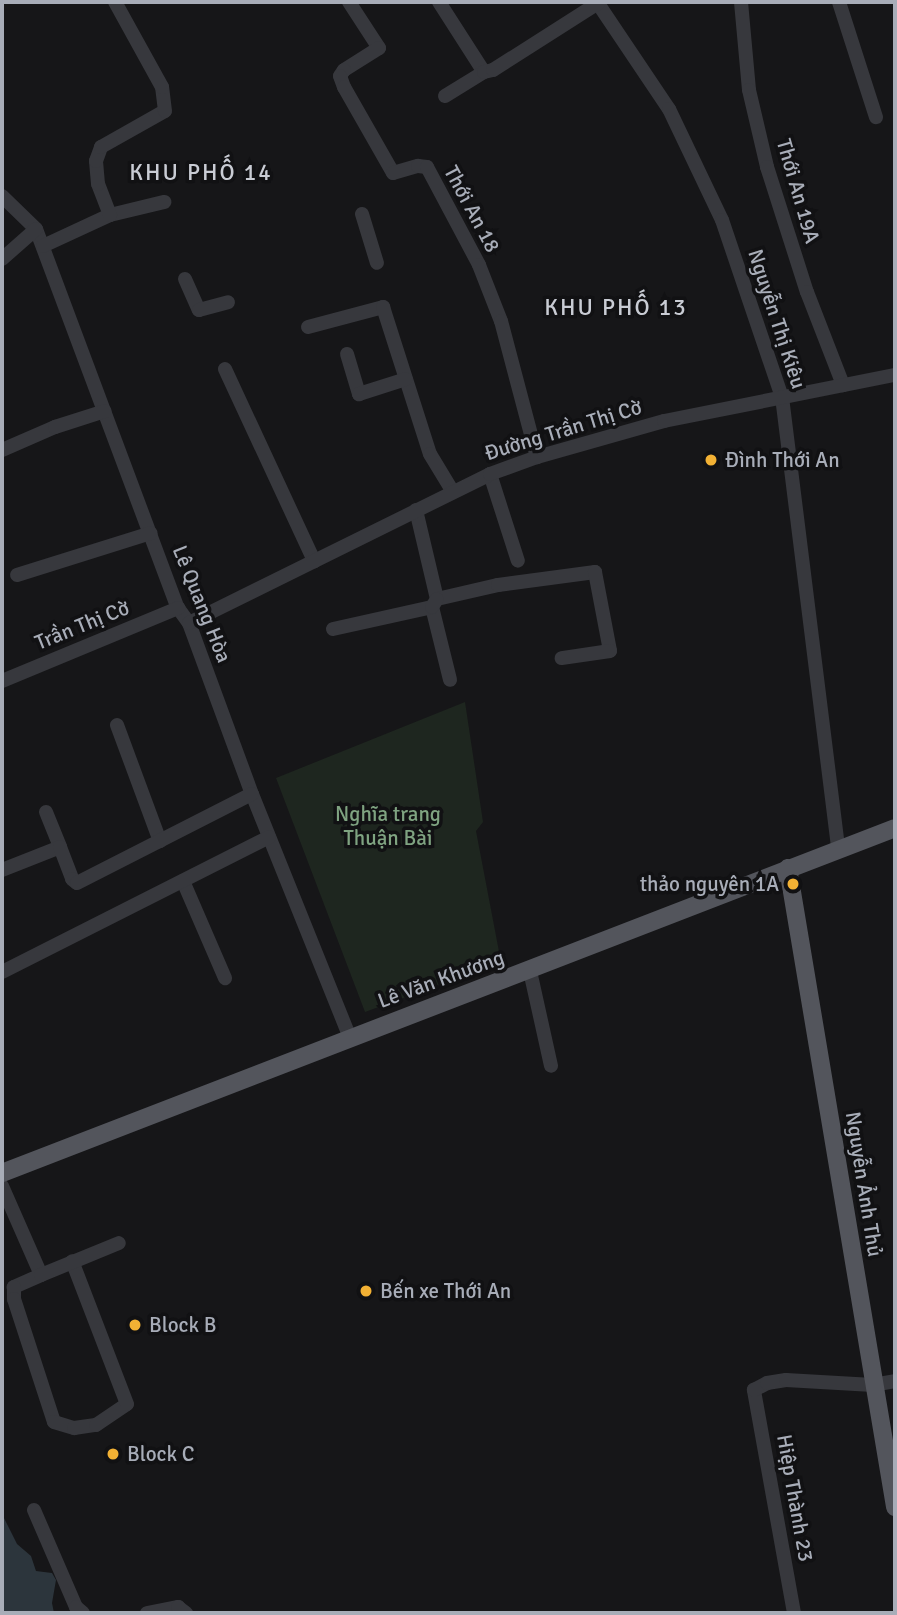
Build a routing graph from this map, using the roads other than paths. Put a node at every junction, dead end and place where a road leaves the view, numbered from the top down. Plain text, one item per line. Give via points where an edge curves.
1 (115, 2) edge
2 (349, 2) edge
3 (439, 2) edge
4 (741, 2) edge
5 (839, 2) edge
6 (598, 3) edge
7 (484, 72) junction
8 (445, 96) dead end
9 (876, 117) dead end
10 (2, 196) edge
11 (164, 202) dead end
12 (362, 214) dead end
13 (110, 215) junction
14 (36, 229) junction
15 (43, 246) junction
16 (2, 258) edge
17 (377, 262) dead end
18 (185, 279) dead end
19 (228, 302) dead end
20 (308, 327) dead end
21 (347, 354) dead end
22 (225, 369) dead end
23 (895, 375) edge
24 (406, 379) junction
25 (843, 385) junction
26 (782, 397) junction
27 (105, 411) junction
28 (2, 450) edge
29 (537, 457) junction
30 (490, 474) junction
31 (453, 492) junction
32 (416, 510) junction
33 (151, 533) junction
34 (314, 561) junction
35 (518, 561) dead end
36 (17, 575) dead end
37 (434, 603) junction
38 (178, 608) junction
39 (189, 623) junction
40 (333, 629) dead end
41 (562, 657) dead end
42 (450, 680) dead end
43 (2, 681) edge
44 (117, 724) dead end
45 (252, 794) junction
46 (47, 812) dead end
47 (895, 828) edge
48 (270, 837) junction
49 (160, 841) junction
50 (60, 847) junction
51 (838, 849) junction
52 (788, 868) junction
53 (2, 870) edge
54 (183, 881) junction
55 (530, 971) junction
56 (2, 972) edge
57 (225, 978) dead end
58 (349, 1038) junction
59 (551, 1066) dead end
60 (2, 1173) edge
61 (2, 1186) edge
62 (119, 1243) dead end
63 (72, 1261) junction
64 (41, 1275) junction
65 (895, 1381) edge
66 (873, 1385) junction
67 (895, 1507) edge
68 (34, 1510) dead end
69 (83, 1613) edge
70 (147, 1613) edge
71 (186, 1613) edge
72 (794, 1613) edge

1 - 13 street via 162,87 165,111 101,147 96,161 98,184
2 - 29 street, Thới An 18 via 379,48 344,71 340,76 344,87 393,173 427,167 479,265 501,321
3 - 7 street
4 - 25 street, Thới An 19A via 749,90 767,167
5 - 9 street
6 - 7 street
6 - 26 street, Nguyễn Thị Kiêu via 669,109 717,210
7 - 8 street
10 - 14 street, Lê Quang Hòa
11 - 13 street
12 - 17 street
13 - 15 street
14 - 15 street, Lê Quang Hòa
14 - 16 street
15 - 27 street, Lê Quang Hòa
18 - 19 street via 199,310
20 - 24 street via 383,307
21 - 24 street via 359,394
22 - 34 street
23 - 25 street, Đường Trần Thị Cờ
24 - 31 street via 430,454
25 - 26 street, Đường Trần Thị Cờ
26 - 29 street, Đường Trần Thị Cờ via 664,421
26 - 51 street, Nguyễn Thị Kiêu
27 - 28 street
27 - 33 street, Lê Quang Hòa
29 - 30 street, Đường Trần Thị Cờ
30 - 31 street, Đường Trần Thị Cờ
30 - 35 street
31 - 32 street, Đường Trần Thị Cờ
32 - 34 street, Đường Trần Thị Cờ
32 - 37 street
33 - 36 street
33 - 38 street, Lê Quang Hòa
34 - 39 street, Đường Trần Thị Cờ
37 - 40 street
37 - 41 street via 498,586 595,572 610,650
37 - 42 street
38 - 39 street, Lê Quang Hòa
38 - 43 street, Trần Thị Cờ
39 - 45 street, Lê Quang Hòa
44 - 49 street
45 - 48 street, Lê Quang Hòa
45 - 49 street
46 - 50 street
47 - 51 main road, Lê Văn Khương
48 - 54 street
48 - 58 street, Lê Quang Hòa
49 - 50 street via 77,883
50 - 53 street
51 - 52 main road, Lê Văn Khương
52 - 55 main road, Lê Văn Khương
52 - 66 main road, Nguyễn Ảnh Thủ
54 - 56 street
54 - 57 street
55 - 58 main road, Lê Văn Khương
55 - 59 street
58 - 60 main road, Lê Văn Khương
61 - 64 street
62 - 63 street
63 - 64 street
63 - 64 street via 127,1404 96,1425 74,1427 54,1422 12,1292
65 - 66 street
66 - 67 main road, Nguyễn Ảnh Thủ
66 - 72 street, Hiệp Thành 23 via 786,1380 754,1390
68 - 69 street via 76,1607
70 - 71 street via 178,1607

